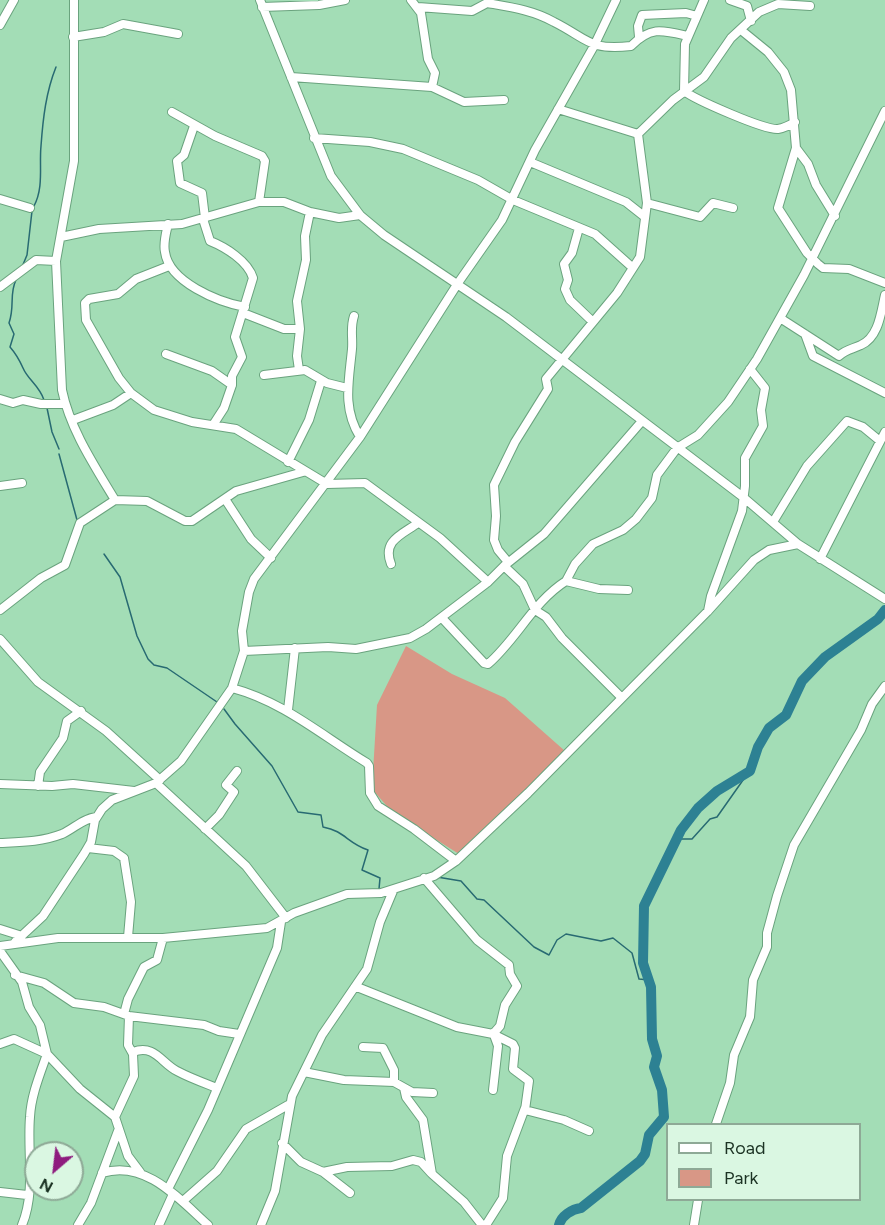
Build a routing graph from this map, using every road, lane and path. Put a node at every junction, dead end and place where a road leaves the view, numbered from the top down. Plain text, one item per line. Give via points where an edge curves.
1 (14, 0) edge
2 (74, 0) edge
3 (345, 0) edge
4 (411, 0) edge
5 (616, 0) edge
6 (704, 0) edge
7 (730, 0) edge
8 (261, 3) edge
9 (810, 6) dead end
10 (418, 7) junction
11 (697, 16) junction
12 (751, 21) junction
13 (0, 25) edge
14 (741, 30) junction
15 (178, 34) dead end
16 (688, 36) junction
17 (73, 37) junction
18 (639, 37) junction
19 (594, 46) junction
20 (291, 77) junction
21 (432, 87) junction
22 (684, 91) junction
23 (504, 100) dead end
24 (558, 109) junction
25 (885, 111) edge
26 (172, 112) dead end
27 (795, 122) junction
28 (194, 126) junction
29 (638, 134) junction
30 (314, 138) junction
31 (796, 148) junction
32 (530, 162) junction
33 (0, 199) edge
34 (513, 200) junction
35 (260, 201) junction
36 (647, 202) junction
37 (30, 208) dead end
38 (733, 208) dead end
39 (310, 212) junction
40 (360, 215) junction
41 (835, 216) junction
42 (645, 217) junction
43 (204, 219) junction
44 (168, 224) junction
45 (579, 228) junction
46 (61, 237) junction
47 (812, 259) junction
48 (56, 261) junction
49 (169, 266) junction
50 (633, 268) junction
51 (458, 283) junction
52 (885, 283) edge
53 (0, 287) edge
54 (885, 295) edge
55 (244, 310) junction
56 (354, 316) dead end
57 (780, 318) junction
58 (593, 322) junction
59 (300, 329) junction
60 (805, 334) junction
61 (166, 354) dead end
62 (561, 359) junction
63 (750, 369) junction
64 (299, 370) junction
65 (264, 375) dead end
66 (321, 381) junction
67 (232, 385) junction
68 (347, 388) junction
69 (131, 393) junction
70 (885, 393) edge
71 (0, 399) edge
72 (65, 404) junction
73 (73, 420) junction
74 (642, 421) junction
75 (213, 425) junction
76 (885, 432) edge
77 (360, 437) junction
78 (880, 441) junction
79 (677, 448) junction
80 (288, 462) junction
81 (303, 472) junction
82 (22, 483) dead end
83 (327, 484) junction
84 (0, 486) edge
85 (743, 497) junction
86 (225, 499) junction
87 (115, 500) junction
88 (773, 522) junction
89 (418, 523) junction
90 (798, 544) junction
91 (271, 558) junction
92 (820, 559) junction
93 (392, 564) dead end
94 (506, 564) junction
95 (566, 581) junction
96 (488, 582) junction
97 (628, 590) dead end
98 (885, 600) edge
99 (0, 610) edge
100 (535, 610) junction
101 (708, 611) junction
102 (441, 618) junction
103 (0, 639) edge
104 (295, 648) junction
105 (244, 651) junction
106 (885, 686) edge
107 (232, 688) junction
108 (622, 698) junction
109 (288, 710) junction
110 (81, 711) junction
111 (237, 771) dead end
112 (158, 781) junction
113 (0, 784) edge
114 (39, 786) junction
115 (138, 792) junction
116 (96, 817) junction
117 (205, 829) junction
118 (0, 843) edge
119 (88, 848) junction
120 (456, 861) junction
121 (424, 878) junction
122 (393, 891) junction
123 (283, 920) junction
124 (0, 930) edge
125 (22, 936) junction
126 (128, 937) junction
127 (163, 938) junction
128 (15, 942) junction
129 (0, 946) edge
130 (0, 951) edge
131 (15, 975) junction
132 (357, 987) junction
133 (126, 1015) junction
134 (239, 1034) junction
135 (493, 1034) junction
136 (0, 1044) edge
137 (363, 1047) dead end
138 (133, 1052) junction
139 (47, 1054) junction
140 (304, 1072) junction
141 (394, 1082) junction
142 (217, 1088) junction
143 (404, 1088) junction
144 (493, 1090) dead end
145 (433, 1093) dead end
146 (288, 1105) junction
147 (525, 1108) junction
148 (115, 1117) junction
149 (717, 1123) edge
150 (118, 1130) junction
151 (589, 1131) dead end
152 (31, 1141) edge
153 (282, 1143) junction
154 (140, 1172) junction
155 (323, 1172) junction
156 (102, 1173) junction
157 (432, 1174) junction
158 (171, 1191) junction
159 (0, 1192) edge
160 (350, 1193) dead end
161 (24, 1195) edge
162 (26, 1201) edge
163 (183, 1201) junction
164 (698, 1201) edge
165 (22, 1225) edge
166 (78, 1225) edge
167 (159, 1225) edge
168 (208, 1225) edge
169 (261, 1225) edge
170 (484, 1225) edge
171 (694, 1225) edge

1 - 13 street
2 - 17 street
3 - 8 street via 319,5
4 - 10 street
5 - 19 street
6 - 11 street
7 - 12 street via 747,6
8 - 20 street
9 - 12 street via 778,4 759,12
10 - 19 street via 472,11 487,3 524,9 554,21
10 - 21 street via 428,59 435,73
11 - 16 street
11 - 18 street via 642,15
12 - 14 street
14 - 22 street via 704,77
14 - 27 street via 768,52 784,72
15 - 17 street via 123,24
16 - 18 street via 655,31
16 - 22 street
17 - 46 street via 74,161
18 - 19 street via 632,46
19 - 24 street
20 - 21 street
20 - 30 street
21 - 23 street via 464,102
22 - 27 street via 770,128
22 - 29 street
24 - 29 street
24 - 32 street
25 - 41 street
26 - 28 street
27 - 31 street
28 - 35 street via 262,156 265,161
28 - 43 street via 184,154 177,161 180,183 202,193
29 - 36 street
30 - 34 street via 403,149 478,180
30 - 40 street via 331,176
31 - 41 street
31 - 47 street via 777,208
32 - 34 street
32 - 42 street via 626,202
33 - 37 street
34 - 45 street
34 - 51 street
35 - 39 street via 284,202
35 - 43 street
36 - 38 street via 700,217 713,203
36 - 42 street
39 - 40 street via 339,218
39 - 59 street via 304,236 306,261 297,301
40 - 51 street
41 - 47 street
42 - 50 street via 640,256
43 - 44 street
43 - 55 street via 210,241 225,247 251,272 253,281
44 - 46 street via 99,229
44 - 49 street via 165,253
45 - 50 street via 602,238
45 - 58 street via 572,253 564,264 568,280 565,289 570,300
46 - 48 street
47 - 52 street via 823,268 849,269
47 - 57 street
48 - 53 street via 36,260
48 - 72 street
49 - 55 street via 176,276 210,297
49 - 69 street via 136,279 118,294 85,303 86,320 118,378
50 - 58 street
51 - 62 street
51 - 77 street
54 - 60 street via 876,330 862,345 837,356
55 - 59 street via 284,329
55 - 67 street via 236,338 242,357 232,376
56 - 68 street
57 - 60 street
57 - 63 street
58 - 62 street
59 - 64 street
60 - 70 street via 813,357
61 - 67 street via 212,371
62 - 74 street
62 - 94 street via 546,379 549,389 515,442 494,485 494,540
63 - 79 street via 711,422
63 - 85 street via 765,388 765,399 760,410 763,426 745,458
64 - 65 street
64 - 66 street via 310,372
66 - 68 street
66 - 80 street via 309,420
67 - 75 street
68 - 77 street via 351,422
69 - 73 street via 113,405
69 - 75 street via 162,414
71 - 72 street
72 - 73 street
73 - 87 street via 87,454
74 - 79 street
74 - 94 street via 560,518
75 - 80 street via 236,429
76 - 78 street
77 - 83 street
78 - 88 street via 848,421 807,466
78 - 92 street
79 - 85 street
79 - 95 street via 657,475 652,498 636,519 593,544
80 - 81 street
81 - 83 street
81 - 86 street via 252,484
82 - 84 street
83 - 89 street via 365,483
83 - 91 street
85 - 88 street
85 - 101 street
86 - 87 street via 192,521 147,501
86 - 91 street via 251,539
87 - 99 street via 80,523 65,565
88 - 90 street
89 - 93 street via 388,548
89 - 96 street via 446,542
90 - 92 street
90 - 101 street via 761,553
91 - 105 street via 249,592 242,632
92 - 98 street
94 - 96 street
94 - 100 street via 523,584
95 - 97 street via 599,589
95 - 100 street via 551,590
96 - 102 street
100 - 102 street via 488,664
100 - 108 street
101 - 108 street
102 - 104 street via 410,638 394,642 356,649
103 - 110 street via 38,682
104 - 105 street
104 - 109 street
105 - 107 street
106 - 149 street via 794,845 777,896 764,956 753,980 750,1017 734,1055 730,1083
107 - 109 street
107 - 112 street via 188,753
108 - 120 street
109 - 120 street via 367,763 370,793 378,806
110 - 112 street via 128,749
110 - 114 street via 67,721 63,738 40,772
111 - 117 street via 226,785 234,792
112 - 115 street
112 - 117 street
113 - 114 street
114 - 115 street via 73,784
115 - 116 street via 106,804
116 - 118 street via 45,840
116 - 119 street
117 - 123 street via 246,866
119 - 125 street via 43,916
119 - 126 street via 114,851 124,858 130,902
120 - 121 street
121 - 122 street
121 - 135 street via 477,940 509,965 518,986
122 - 123 street via 347,894
122 - 132 street via 370,963
123 - 127 street via 267,928
123 - 134 street via 277,948
124 - 125 street
125 - 128 street
126 - 127 street
126 - 128 street
127 - 133 street via 157,960 144,967 128,999
128 - 129 street
130 - 131 street
131 - 133 street via 45,983 74,1003
131 - 139 street via 22,982 28,1006 40,1025
132 - 135 street via 457,1027
132 - 140 street via 322,1035
133 - 134 street via 204,1025
133 - 138 street via 128,1045
134 - 142 street
135 - 144 street via 498,1046
135 - 147 street via 514,1045 513,1069 529,1082
136 - 139 street via 14,1039
137 - 141 street via 383,1048 394,1070
138 - 142 street via 157,1053 177,1071
138 - 148 street via 134,1076
139 - 148 street via 80,1089
139 - 152 street via 30,1113
140 - 141 street via 344,1080
140 - 146 street
141 - 143 street
142 - 158 street
143 - 145 street
143 - 157 street via 423,1120
146 - 153 street
146 - 163 street via 246,1130 217,1171
147 - 151 street via 530,1113 561,1119
147 - 170 street via 507,1156 503,1198
148 - 150 street
150 - 154 street via 128,1156
150 - 156 street
153 - 155 street via 301,1162
153 - 169 street via 275,1191
154 - 156 street via 121,1168
154 - 158 street
155 - 157 street via 392,1166 413,1160 421,1162
155 - 160 street
156 - 166 street
157 - 170 street
158 - 163 street
158 - 167 street
159 - 161 street
162 - 165 street
163 - 168 street
164 - 171 street

